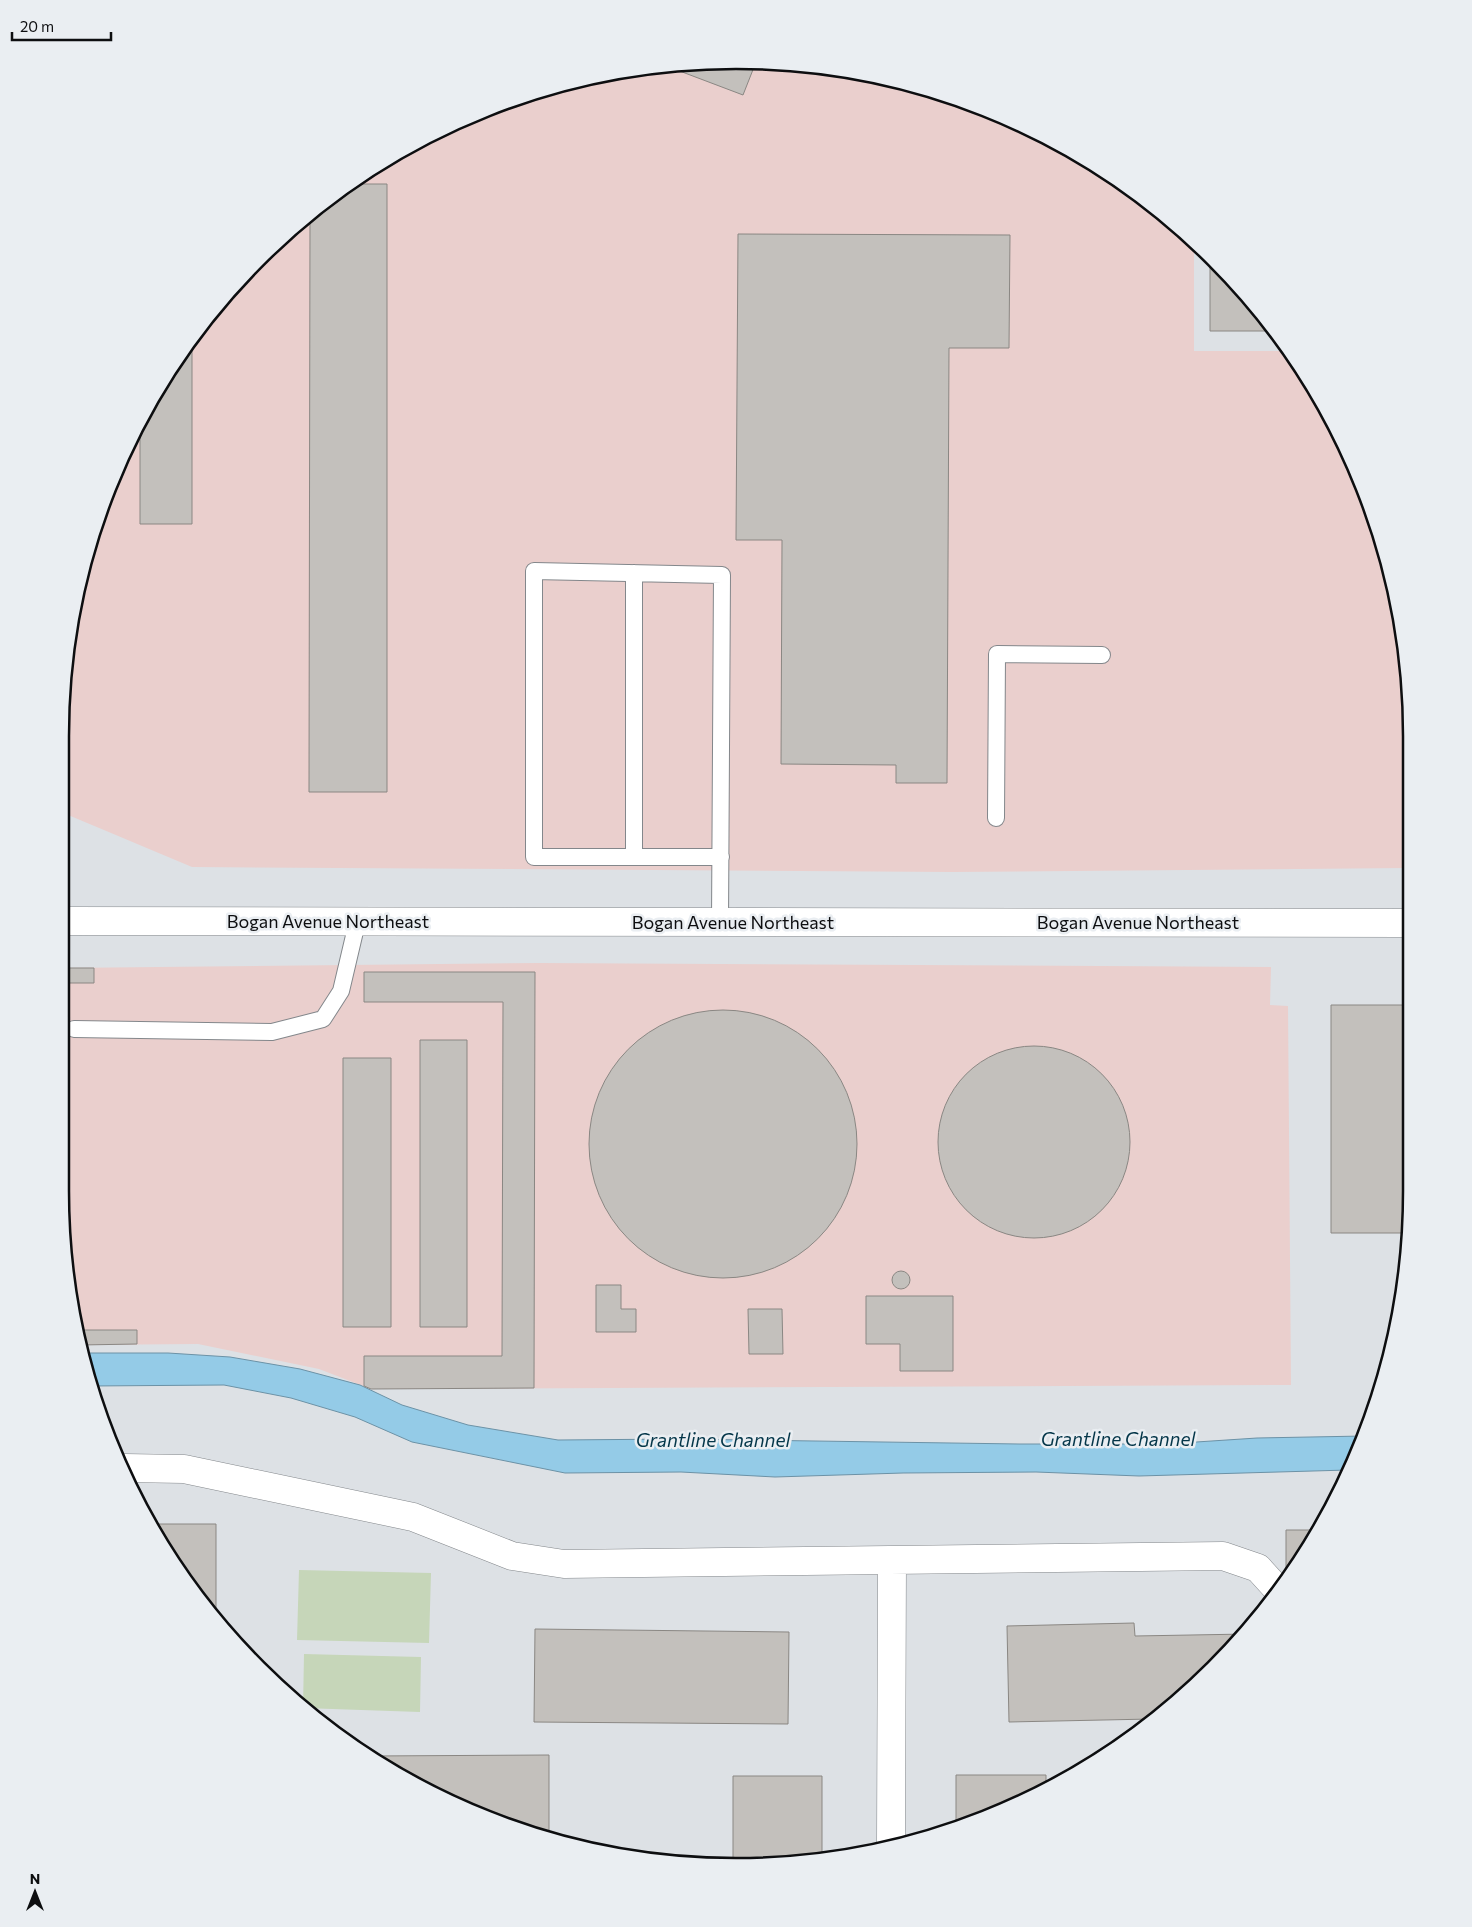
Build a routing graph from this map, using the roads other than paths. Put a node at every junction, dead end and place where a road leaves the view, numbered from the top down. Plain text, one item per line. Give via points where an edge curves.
1 (634, 573) junction
2 (1102, 655) dead end
3 (996, 818) dead end
4 (634, 857) junction
5 (721, 857) junction
6 (69, 922) edge
7 (720, 922) junction
8 (357, 923) junction
9 (1403, 923) edge
10 (74, 1029) dead end
11 (130, 1468) edge
12 (892, 1560) junction
13 (1274, 1585) edge
14 (891, 1840) edge

1 - 4 lane
1 - 4 lane via 534,571 534,857
1 - 5 lane via 722,575
2 - 3 lane via 997,654
4 - 5 lane
5 - 7 lane
6 - 8 street, Bogan Avenue Northeast
7 - 8 street, Bogan Avenue Northeast
7 - 9 street, Bogan Avenue Northeast
8 - 10 lane via 342,991 323,1019 272,1032
11 - 12 street via 184,1468 413,1517 512,1556 564,1564
12 - 13 street via 1223,1556 1258,1568
12 - 14 street

